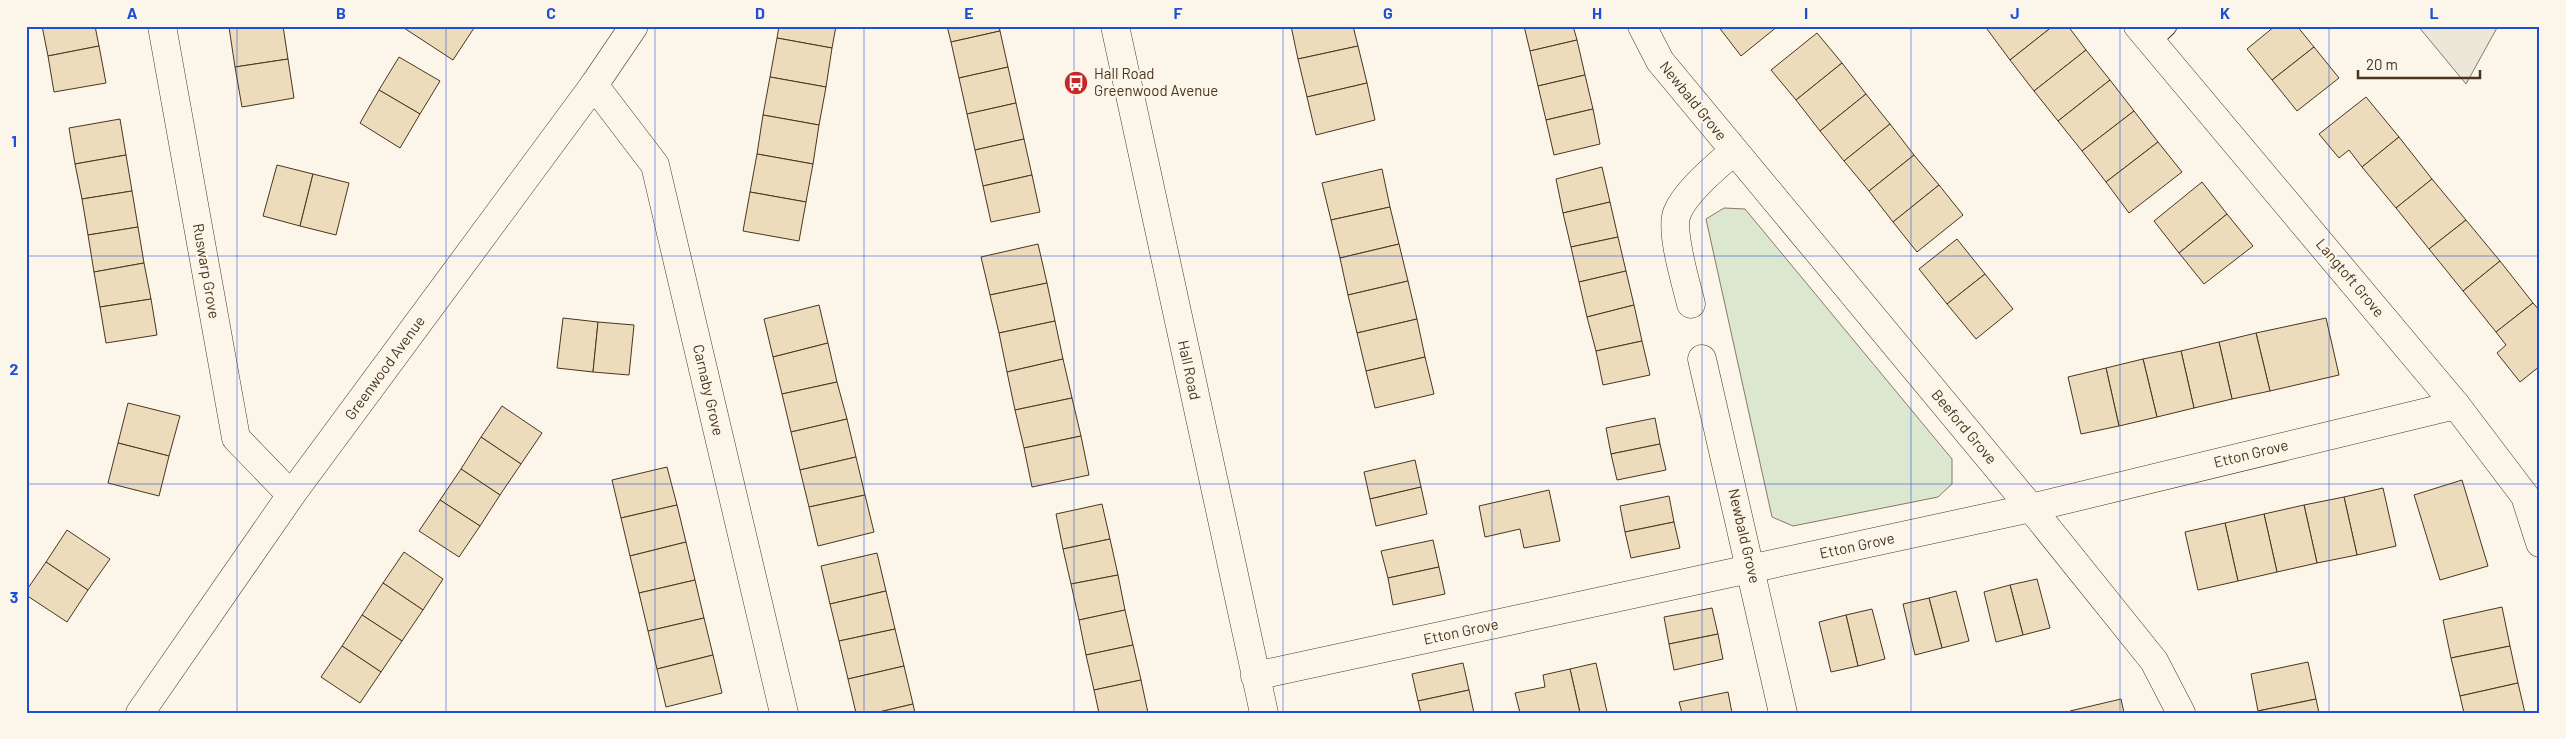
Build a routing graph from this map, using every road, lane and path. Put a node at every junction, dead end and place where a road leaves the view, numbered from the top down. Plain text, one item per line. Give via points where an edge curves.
1 (162, 26) edge
2 (634, 26) edge
3 (1114, 26) edge
4 (1642, 26) edge
5 (2152, 31) edge
6 (594, 84) junction
7 (1734, 151) junction
8 (1691, 304) dead end
9 (1702, 360) dead end
10 (2456, 405) junction
11 (291, 495) junction
12 (2031, 508) junction
13 (2540, 543) edge
14 (1752, 569) junction
15 (1256, 676) junction
16 (140, 713) edge
17 (784, 713) edge
18 (1264, 713) edge
19 (1784, 713) edge
20 (2181, 713) edge

1 - 11 street, Ruswarp Grove via 236,438
2 - 6 street, Greenwood Avenue
3 - 15 street, Hall Road
4 - 7 street, Newbald Grove via 1660,61
5 - 10 street, Langtoft Grove
6 - 11 street, Greenwood Avenue
6 - 17 street, Carnaby Grove via 655,165
7 - 8 street, Newbald Grove via 1698,183 1676,214 1677,254
7 - 12 street, Beeford Grove
9 - 14 street, Newbald Grove
10 - 12 street, Etton Grove
10 - 13 street, Langtoft Grove via 2525,496
11 - 16 street, Greenwood Avenue
12 - 14 street, Etton Grove
12 - 20 street, Beeford Grove via 2154,661
14 - 15 street, Etton Grove
14 - 19 street, Newbald Grove
15 - 18 street, Hall Road

